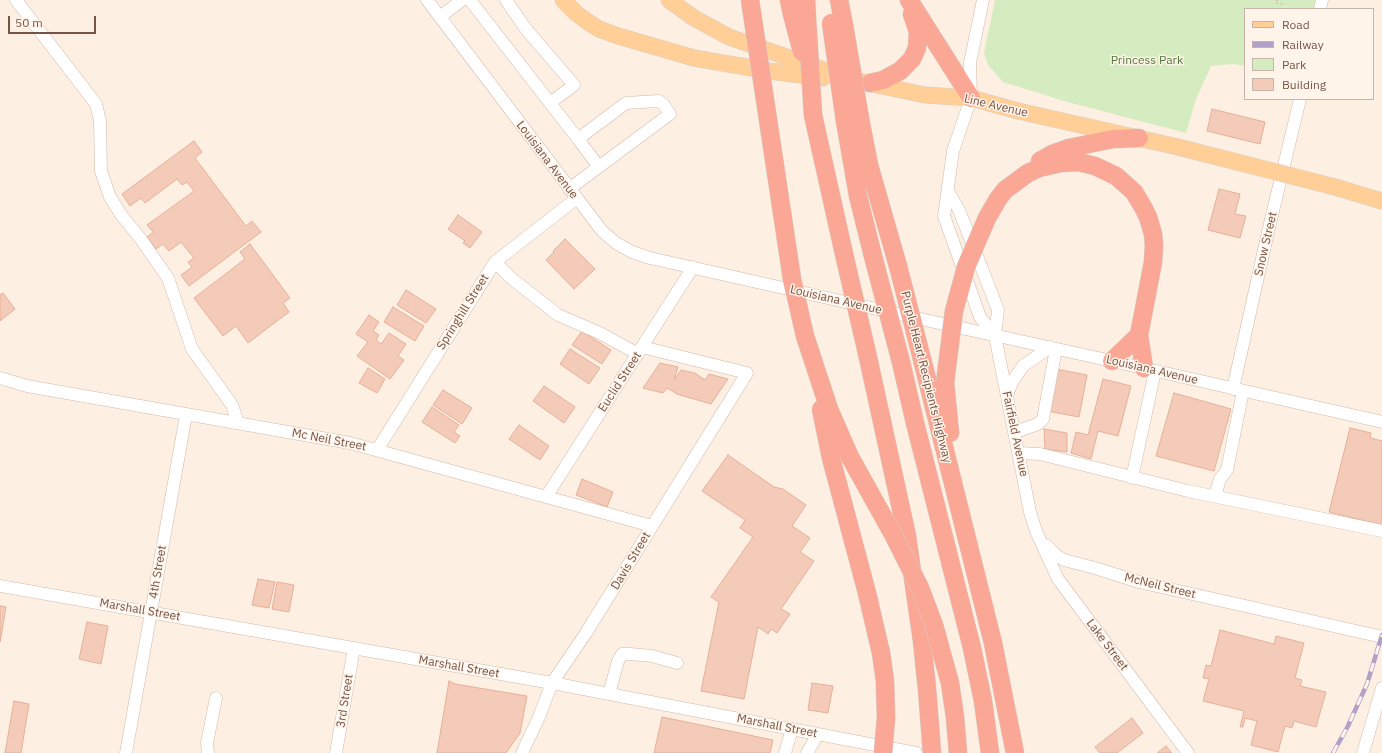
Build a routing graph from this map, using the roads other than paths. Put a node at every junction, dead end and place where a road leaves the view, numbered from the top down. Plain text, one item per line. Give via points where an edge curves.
1 (16, 0) edge
2 (427, 0) edge
3 (462, 0) edge
4 (470, 0) edge
5 (506, 0) edge
6 (563, 0) edge
7 (669, 0) edge
8 (750, 0) edge
9 (806, 0) edge
10 (828, 0) edge
11 (839, 0) edge
12 (908, 0) edge
13 (983, 0) edge
14 (796, 11) edge
15 (440, 17) junction
16 (838, 24) junction
17 (861, 82) junction
18 (972, 98) junction
19 (1300, 100) edge
20 (550, 103) junction
21 (853, 123) junction
22 (1139, 138) junction
23 (578, 139) junction
24 (599, 167) junction
25 (948, 191) junction
26 (573, 193) junction
27 (1002, 194) junction
28 (1382, 201) edge
29 (495, 262) junction
30 (693, 268) junction
31 (1138, 335) junction
32 (995, 336) junction
33 (1053, 348) junction
34 (640, 350) junction
35 (1112, 361) junction
36 (1149, 370) junction
37 (0, 378) edge
38 (819, 379) junction
39 (1238, 390) junction
40 (1007, 396) junction
41 (186, 415) junction
42 (1382, 422) edge
43 (238, 423) junction
44 (1015, 432) junction
45 (377, 450) junction
46 (1019, 453) junction
47 (1132, 478) junction
48 (1215, 496) junction
49 (546, 497) junction
50 (652, 526) junction
51 (1036, 531) junction
52 (1382, 531) edge
53 (966, 536) junction
54 (0, 586) edge
55 (151, 612) junction
56 (1382, 637) edge
57 (354, 648) junction
58 (677, 663) dead end
59 (552, 684) junction
60 (1382, 688) edge
61 (609, 694) junction
62 (216, 698) dead end
63 (792, 729) junction
64 (818, 734) junction
65 (908, 752) edge
66 (126, 753) edge
67 (208, 753) edge
68 (336, 753) edge
69 (522, 753) edge
70 (785, 753) edge
71 (807, 753) edge
72 (883, 753) edge
73 (932, 753) edge
74 (958, 753) edge
75 (990, 753) edge
76 (1014, 753) edge
77 (1188, 753) edge
78 (1363, 753) edge

1 - 43 street via 94,101 100,121 101,171 110,197 168,278 192,350 232,405
2 - 15 street, Louisiana Avenue
3 - 15 street
4 - 20 street
5 - 20 street via 526,29 574,85
6 - 17 main road via 577,14 600,29 694,58 816,78
7 - 17 main road, Line Avenue via 694,18 729,37
8 - 38 highway, bridge via 792,279 805,336
9 - 14 highway
10 - 16 highway
11 - 16 highway
12 - 17 highway via 918,32 917,48 912,60 900,71 883,80
12 - 18 highway
13 - 18 street, Fairfield Avenue via 970,63
14 - 73 highway, bridge via 802,52 811,76 814,115 907,536 922,641
15 - 26 street, Louisiana Avenue
16 - 21 highway, bridge
17 - 18 main road, Line Avenue via 925,95
18 - 22 main road, Line Avenue
18 - 25 street, Fairfield Avenue via 953,151
19 - 39 street, Snow Street via 1268,232
20 - 23 street
21 - 53 highway, Purple Heart Recipients Highway, bridge via 869,165 898,266
21 - 75 highway, bridge via 858,196 966,621 983,701
22 - 27 highway via 1113,139 1052,154 1027,170
22 - 28 main road, Line Avenue, bridge
23 - 24 street
23 - 24 street, Springhill Street via 626,103 659,101 664,105 670,114
24 - 26 street, Springhill Street
25 - 32 street, Fairfield Avenue via 959,210 998,310
25 - 32 street, Fairfield Avenue via 944,216 980,317
26 - 29 street, Springhill Street
26 - 30 street, Louisiana Avenue via 602,231 616,243 650,258
27 - 31 highway via 1028,173 1039,168 1078,162 1106,170 1134,192 1148,217 1154,245
27 - 53 highway, bridge via 987,218 966,267 954,311 945,383 949,428
29 - 34 street via 558,315
29 - 45 street, Springhill Street
30 - 32 street, Louisiana Avenue
30 - 34 street, Euclid Street
31 - 35 highway
31 - 36 highway
32 - 33 street, Louisiana Avenue
32 - 40 street, Fairfield Avenue
33 - 35 street, Louisiana Avenue
33 - 40 street via 1023,366 1012,382
33 - 44 street via 1043,419 1038,424
34 - 49 street, Euclid Street
34 - 50 street, Davis Street via 747,373
35 - 36 street, Louisiana Avenue
36 - 39 street, Louisiana Avenue
36 - 47 street
37 - 41 street, Mc Neil Street via 27,386
38 - 72 highway, bridge via 820,405 831,458 881,653 886,718
38 - 74 highway, bridge via 850,457 894,536 920,588 934,624 950,683
39 - 42 street, Louisiana Avenue
39 - 48 street, Snow Street via 1227,470 1220,479
40 - 44 street, Fairfield Avenue
41 - 43 street, Mc Neil Street
41 - 55 street, 4th Street
43 - 45 street, Mc Neil Street
44 - 46 street, Fairfield Avenue
45 - 49 street, Mc Neil Street
46 - 47 street via 1040,454
46 - 51 street, Fairfield Avenue
47 - 48 street
48 - 52 street
49 - 50 street, Mc Neil Street
50 - 59 street, Davis Street
51 - 56 street, McNeil Street via 1056,555 1073,563 1139,582
51 - 77 street, Lake Street via 1058,580
53 - 76 highway, Purple Heart Recipients Highway via 993,643
54 - 55 street, Marshall Street
55 - 57 street, Marshall Street
55 - 66 street, 4th Street
57 - 59 street, Marshall Street
57 - 68 street, 3rd Street
58 - 61 street via 652,656 622,654
59 - 61 street, Marshall Street
59 - 69 street, Davis Street
60 - 78 street
61 - 63 street, Marshall Street
62 - 67 street via 207,743
63 - 64 street, Marshall Street
63 - 70 street
64 - 65 street, Marshall Street
64 - 71 street

